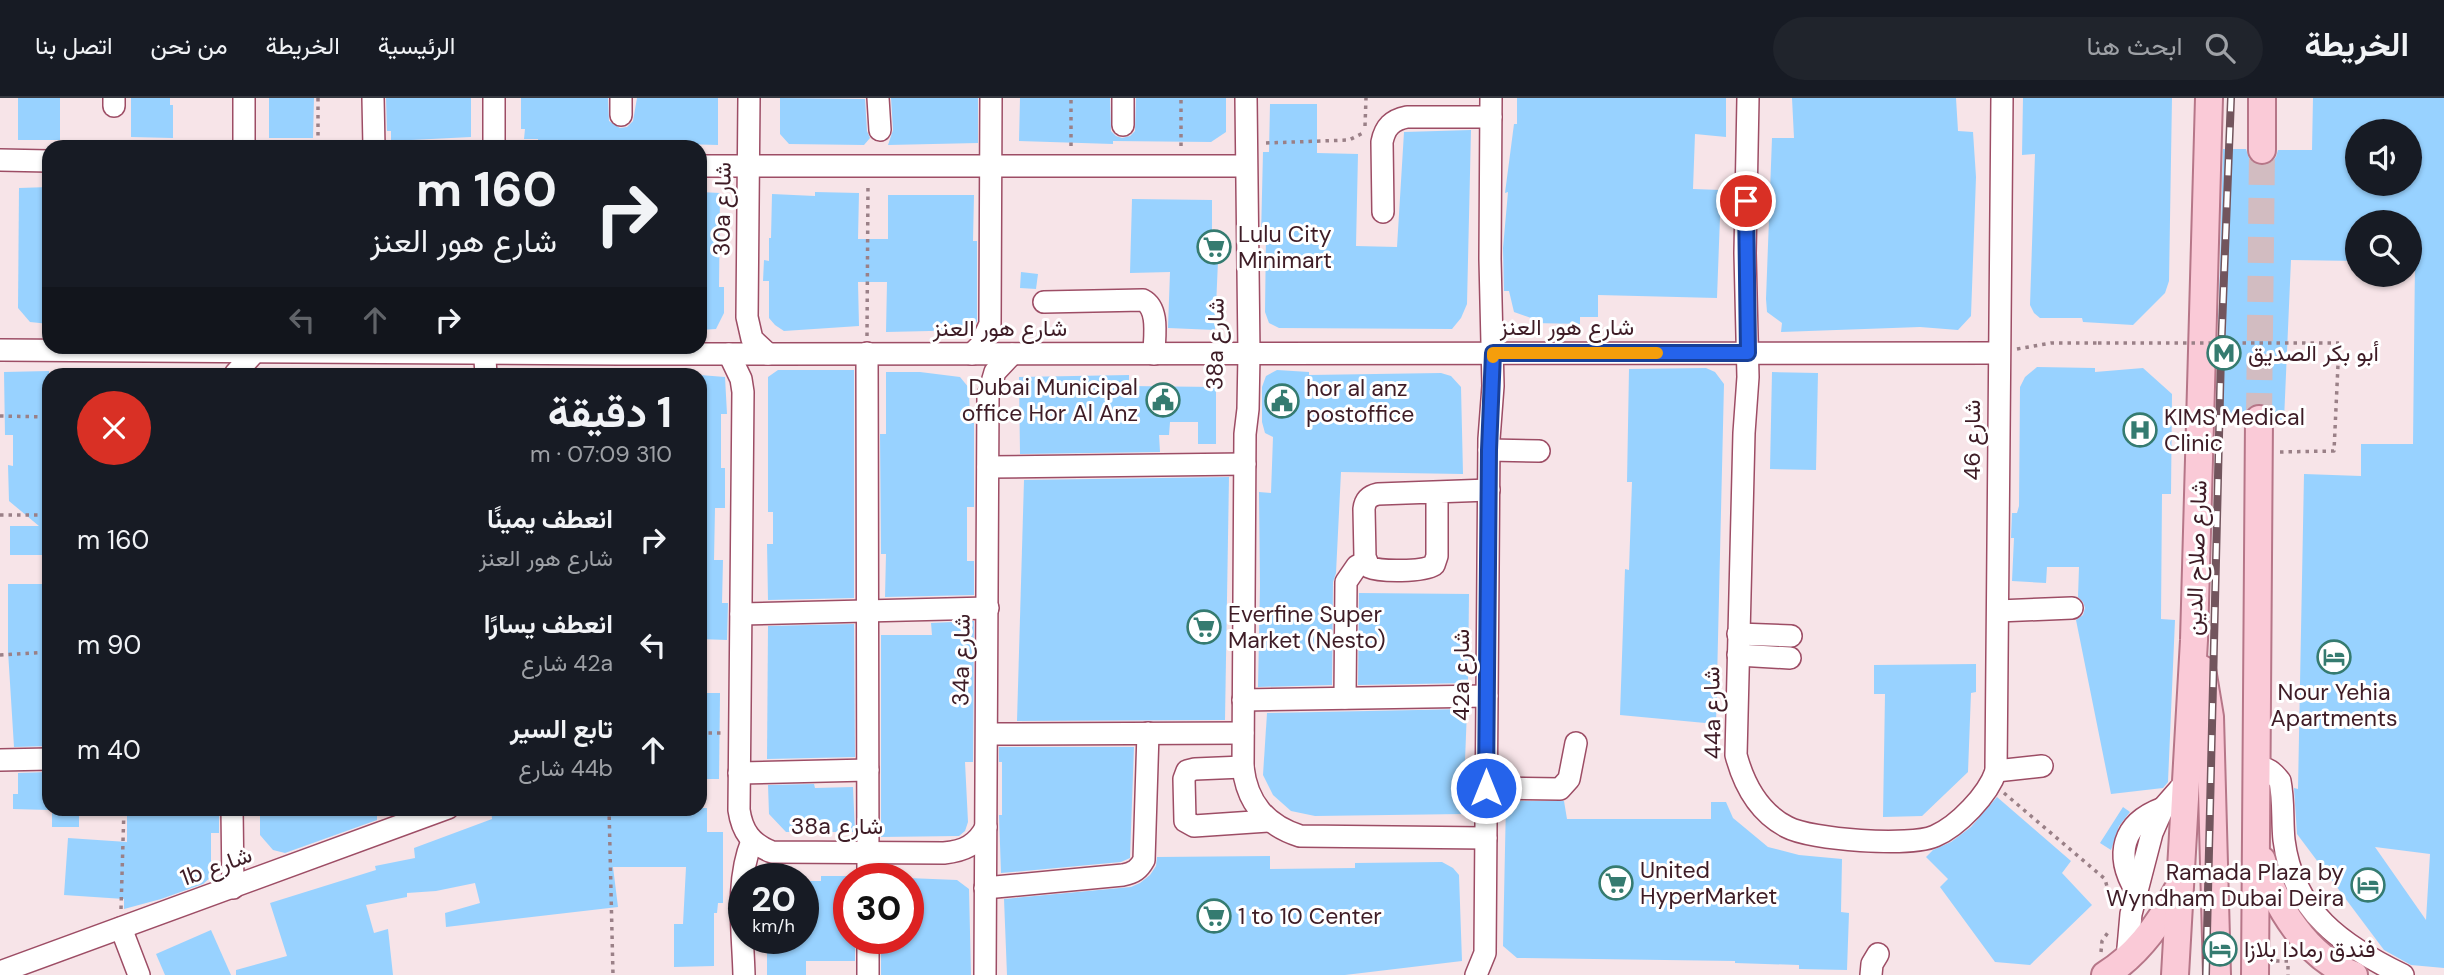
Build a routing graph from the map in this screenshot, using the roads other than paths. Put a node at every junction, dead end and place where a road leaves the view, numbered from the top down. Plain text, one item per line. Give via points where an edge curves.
1 (244, 98) edge
2 (373, 98) edge
3 (494, 98) edge
4 (749, 98) edge
5 (878, 98) edge
6 (992, 98) edge
7 (1123, 98) edge
8 (1246, 98) edge
9 (1748, 98) edge
10 (2002, 98) edge
11 (2209, 98) edge
12 (2262, 98) edge
13 (1491, 107) edge
14 (1123, 125) dead end
15 (880, 130) dead end
16 (244, 140) edge
17 (374, 140) edge
18 (494, 140) edge
19 (2262, 150) tunnel mouth
20 (0, 160) edge
21 (42, 161) edge
22 (991, 165) junction
23 (707, 166) edge
24 (749, 166) junction
25 (1247, 166) junction
26 (1383, 212) dead end
27 (1044, 302) dead end
28 (0, 350) edge
29 (42, 351) edge
30 (707, 353) edge
31 (1487, 353) junction
32 (1742, 353) junction
33 (1999, 353) junction
34 (208, 354) edge
35 (433, 354) edge
36 (554, 354) edge
37 (729, 354) junction
38 (768, 354) junction
39 (867, 354) junction
40 (972, 354) junction
41 (1012, 354) junction
42 (1154, 354) junction
43 (1244, 354) junction
44 (490, 358) edge
45 (221, 368) edge
46 (2259, 419) tunnel mouth
47 (1489, 445) junction
48 (1539, 451) dead end
49 (1245, 464) junction
50 (988, 467) junction
51 (1489, 490) junction
52 (1437, 492) junction
53 (1366, 562) junction
54 (988, 608) junction
55 (2072, 608) dead end
56 (869, 611) junction
57 (1998, 611) junction
58 (741, 614) junction
59 (1791, 636) dead end
60 (2194, 640) junction
61 (1738, 645) junction
62 (1790, 657) dead end
63 (1487, 696) junction
64 (1345, 698) junction
65 (1243, 700) junction
66 (1148, 733) junction
67 (1243, 733) junction
68 (987, 734) junction
69 (1576, 743) dead end
70 (0, 760) edge
71 (42, 760) edge
72 (2042, 766) dead end
73 (2256, 766) junction
74 (1243, 767) junction
75 (869, 771) junction
76 (739, 773) junction
77 (1994, 777) junction
78 (2185, 783) junction
79 (1486, 788) junction
80 (232, 816) edge
81 (395, 819) edge
82 (1268, 821) junction
83 (986, 827) junction
84 (2256, 837) junction
85 (1486, 838) junction
86 (752, 841) junction
87 (868, 853) junction
88 (868, 863) edge
89 (2179, 887) junction
90 (233, 888) junction
91 (985, 888) junction
92 (121, 929) junction
93 (1485, 953) junction
94 (868, 954) edge
95 (1878, 954) dead end
96 (2114, 969) edge
97 (0, 972) edge
98 (139, 975) edge
99 (744, 975) edge
100 (868, 975) edge
101 (985, 975) edge
102 (1476, 975) edge
103 (1496, 975) edge
104 (1871, 975) edge
105 (2175, 975) edge
106 (2217, 975) edge
107 (2255, 975) edge
108 (2354, 975) edge
109 (2403, 975) edge

1 - 16 street
2 - 17 street
3 - 18 street
4 - 24 street, 30a شارع
5 - 15 street
6 - 22 street
7 - 14 street
8 - 25 street, 38a شارع
9 - 32 street
10 - 33 street, شارع 46
11 - 60 main road, شارع صلاح الدين
12 - 19 main road
13 - 26 street via 1407,117 1375,132
13 - 31 street, 42a شارع
20 - 21 street
22 - 24 street
22 - 25 street
22 - 40 street via 990,324
23 - 24 street
24 - 38 street, 30a شارع via 747,317 752,339
25 - 43 street, 38a شارع via 1247,254 1241,301
27 - 42 street via 1143,300 1154,313
28 - 29 street, شارع هور العنز
30 - 37 street, شارع هور العنز
31 - 32 street, شارع هور العنز
31 - 43 street, شارع هور العنز
31 - 47 street, 42a شارع via 1492,411
32 - 33 street, شارع هور العنز
32 - 61 street, 44a شارع
33 - 57 street, شارع 46
34 - 45 street
35 - 44 street, شارع هور العنز
36 - 44 street, شارع هور العنز
37 - 38 street, شارع هور العنز
37 - 58 street via 743,392
38 - 39 street, شارع هور العنز
39 - 40 street, شارع هور العنز
39 - 56 street
40 - 41 street, شارع هور العنز
41 - 42 street, شارع هور العنز
41 - 50 street, 34a شارع via 990,384
42 - 43 street, شارع هور العنز
43 - 49 street, 38a شارع
46 - 73 main road
47 - 48 street
47 - 51 street, 42a شارع
49 - 50 street
49 - 65 street, 38a شارع
50 - 54 street, 34a شارع
51 - 52 street
51 - 63 street, 42a شارع
52 - 53 street via 1378,494 1368,499 1364,509
52 - 53 street via 1434,565 1379,570
53 - 64 street via 1357,566 1346,582
54 - 56 street
54 - 68 street, 34a شارع
55 - 57 street
56 - 58 street
56 - 75 street
57 - 77 street, شارع 46
58 - 76 street
59 - 61 street
60 - 78 main road, شارع صلاح الدين
60 - 106 main road via 2210,717
61 - 62 street
61 - 77 street, 44a شارع via 1735,743 1742,776 1753,797 1786,827 1829,839 1933,838 1955,824 1987,791
63 - 64 street
63 - 79 street, 42a شارع
64 - 65 street
65 - 67 street, 38a شارع
66 - 67 street
66 - 68 street
66 - 91 street via 1144,859 1139,868 1123,875
67 - 74 street, 38a شارع
68 - 83 street, 34a شارع
69 - 79 street via 1569,779 1560,789
70 - 71 street
72 - 77 street
73 - 84 main road
73 - 109 street via 2266,768 2280,781 2284,842 2305,900 2348,946
74 - 82 street, 38a شارع via 1250,797
74 - 82 street via 1187,771 1185,821 1194,826
75 - 76 street
75 - 87 street
76 - 86 street via 740,821
78 - 89 main road, شارع صلاح الدين
78 - 96 street via 2163,807 2152,833
79 - 85 street, 42a شارع
80 - 90 street
81 - 90 street, 1b شارع
82 - 85 street via 1300,836
83 - 87 street, 38a شارع via 980,838 957,852
83 - 91 street, 34a شارع
84 - 107 main road
84 - 108 main road via 2275,894 2290,919 2327,960
85 - 93 street, 42a شارع
86 - 87 street, 38a شارع via 772,852
86 - 99 street via 743,876
87 - 88 street
89 - 96 main road via 2146,939
89 - 105 main road, شارع صلاح الدين
90 - 92 street, 1b شارع
91 - 101 street, 34a شارع
92 - 97 street, 1b شارع
92 - 98 street
93 - 102 street, 42a شارع
93 - 103 street, 42a شارع
94 - 100 street
95 - 104 street

